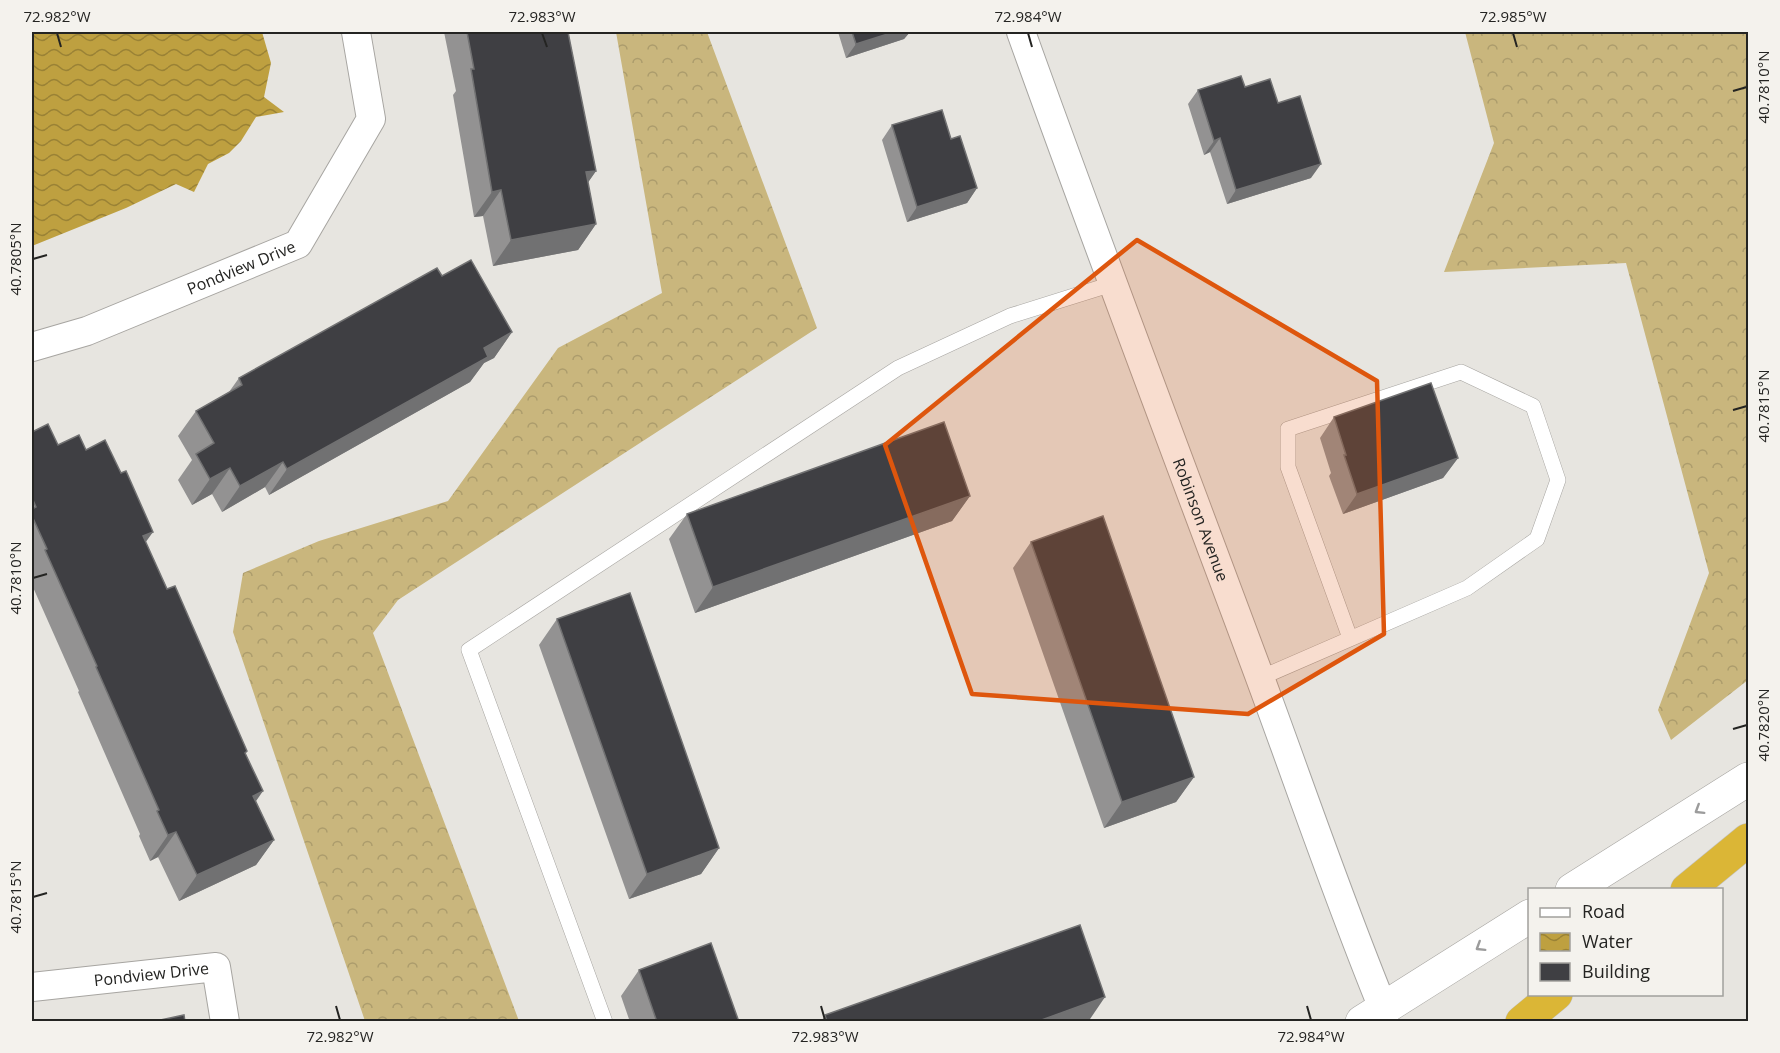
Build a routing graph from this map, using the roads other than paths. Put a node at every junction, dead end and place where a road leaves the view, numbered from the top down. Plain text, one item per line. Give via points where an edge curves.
1 (356, 32) edge
2 (1021, 32) edge
3 (1112, 284) junction
4 (32, 347) edge
5 (1350, 638) junction
6 (1260, 678) junction
7 (1749, 779) edge
8 (1749, 840) edge
9 (1575, 888) edge
10 (1689, 888) edge
11 (1528, 917) edge
12 (32, 987) edge
13 (1554, 996) edge
14 (1373, 1015) edge
15 (225, 1022) edge
16 (606, 1022) edge
17 (1522, 1022) edge

1 - 4 street, Pondview Drive via 372,118 298,244 87,331
2 - 3 street, Robinson Avenue
3 - 6 street, Robinson Avenue
3 - 16 lane via 1010,316 898,369 469,650
5 - 5 lane via 1467,588 1538,539 1558,480 1533,406 1461,372 1288,429 1288,467
5 - 6 lane
6 - 14 street, Robinson Avenue via 1359,949
7 -> 9 street
8 - 10 highway
11 -> 14 street
12 - 15 street, Pondview Drive via 216,967
13 - 17 highway

